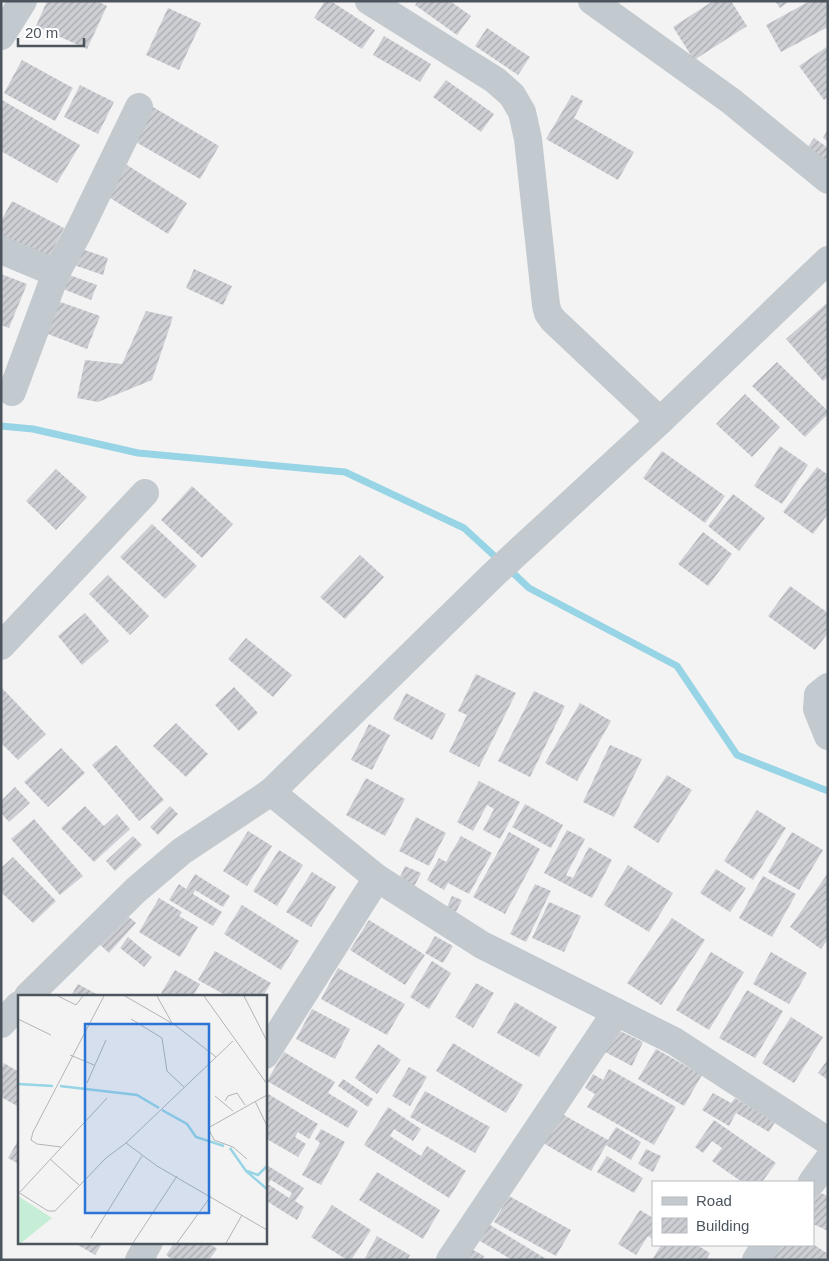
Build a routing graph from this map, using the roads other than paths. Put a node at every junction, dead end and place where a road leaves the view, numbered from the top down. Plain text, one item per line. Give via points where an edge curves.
1 (23, 1) edge
2 (369, 1) edge
3 (592, 1) edge
4 (1, 36) edge
5 (140, 107) dead end
6 (828, 180) edge
7 (1, 250) edge
8 (828, 260) edge
9 (56, 273) junction
10 (12, 392) dead end
11 (660, 421) junction
12 (145, 493) dead end
13 (1, 646) edge
14 (828, 687) edge
15 (828, 736) edge
16 (270, 792) junction
17 (378, 878) junction
18 (29, 995) edge
19 (18, 1006) edge
20 (616, 1012) junction
21 (1, 1024) edge
22 (266, 1053) edge
23 (828, 1141) edge
24 (828, 1160) edge
25 (813, 1181) edge
26 (148, 1244) edge
27 (765, 1246) edge
28 (138, 1260) edge
29 (450, 1260) edge
30 (756, 1260) edge

1 - 4 street
2 - 11 street via 495,80 512,95 522,112 528,139 548,313
3 - 6 street via 731,101
5 - 9 street
7 - 9 street
8 - 11 street
9 - 10 street
11 - 16 street via 520,549
12 - 13 street
14 - 15 street via 818,695 817,709
16 - 17 street
16 - 18 street via 182,851 136,890
17 - 20 street via 482,946
17 - 22 street
19 - 21 street
20 - 23 street via 674,1041
20 - 29 street
24 - 25 street
26 - 28 street
27 - 30 street

